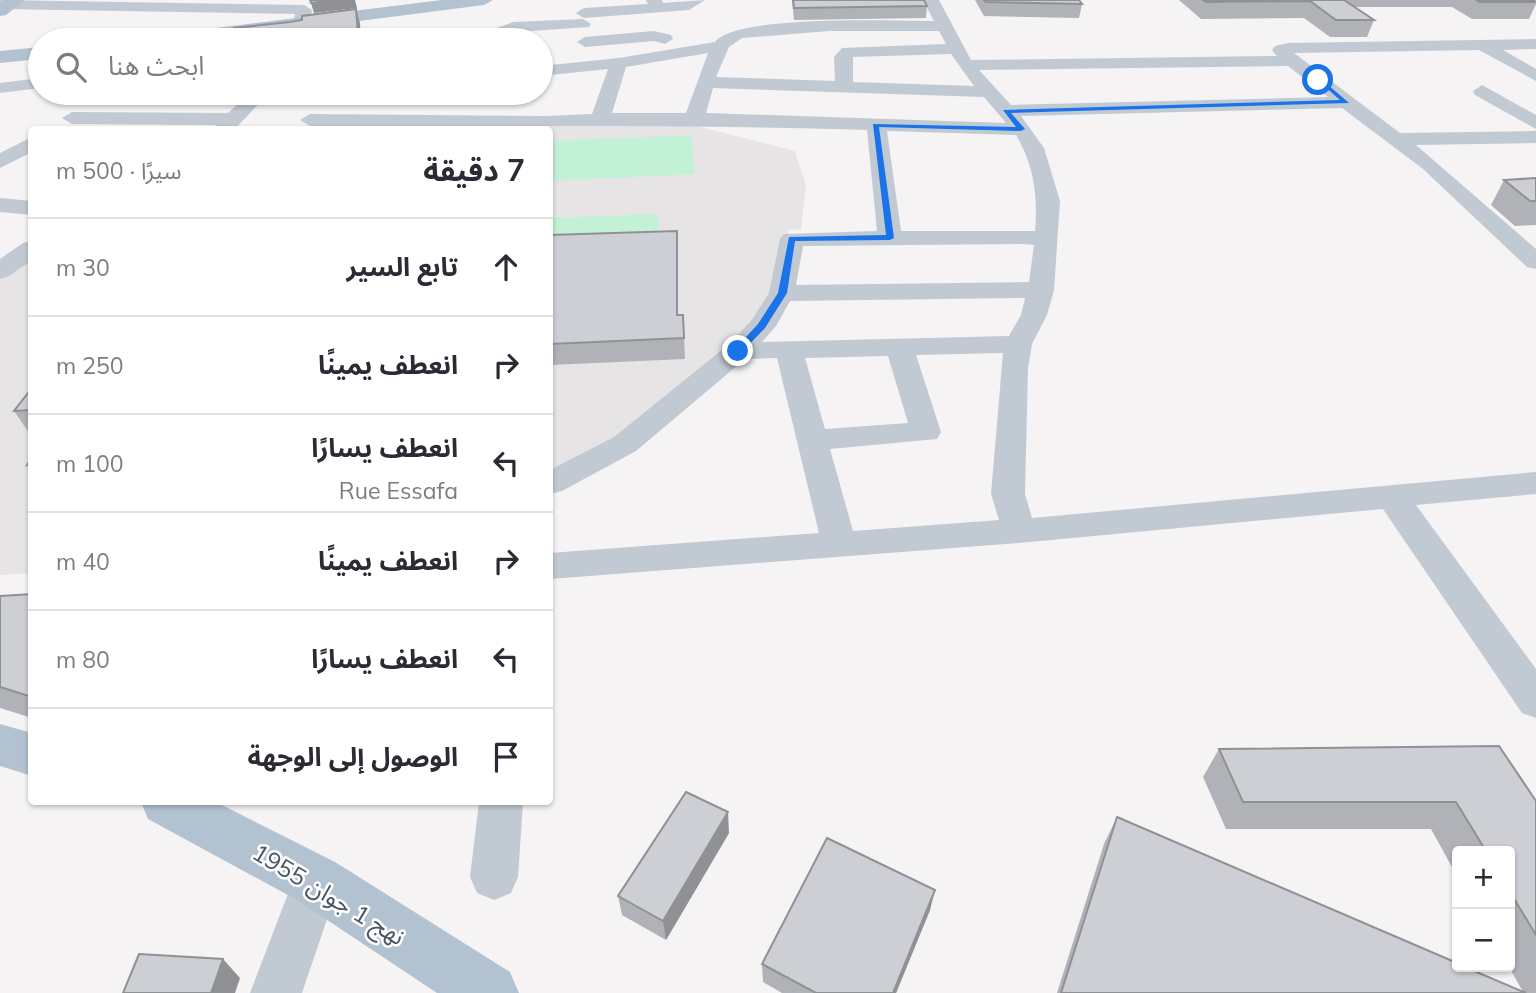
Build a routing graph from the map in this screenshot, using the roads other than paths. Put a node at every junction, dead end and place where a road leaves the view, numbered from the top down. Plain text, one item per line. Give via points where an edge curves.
1 (267, 0) edge
2 (484, 0) edge
3 (697, 0) edge
4 (931, 0) edge
5 (656, 4) edge
6 (7, 5) edge
7 (304, 10) edge
8 (384, 14) junction
9 (584, 25) edge
10 (944, 26) junction
11 (222, 28) edge
12 (377, 28) edge
13 (506, 28) edge
14 (1536, 44) edge
15 (1482, 45) junction
16 (720, 46) junction
17 (563, 47) dead end
18 (680, 51) junction
19 (28, 55) edge
20 (2, 57) edge
21 (960, 57) junction
22 (1292, 61) junction
23 (619, 63) junction
24 (586, 67) junction
25 (565, 69) junction
26 (553, 70) edge
27 (1536, 76) edge
28 (707, 82) junction
29 (28, 85) edge
30 (553, 87) edge
31 (844, 87) junction
32 (2, 88) dead end
33 (1536, 90) edge
34 (987, 92) junction
35 (1347, 102) junction
36 (90, 105) edge
37 (248, 105) edge
38 (323, 105) edge
39 (422, 105) edge
40 (499, 105) edge
41 (540, 105) edge
42 (72, 118) junction
43 (694, 118) junction
44 (600, 119) junction
45 (1014, 120) junction
46 (489, 121) junction
47 (528, 122) junction
48 (1536, 123) edge
49 (228, 124) edge
50 (306, 125) edge
51 (407, 125) edge
52 (876, 125) junction
53 (59, 126) edge
54 (1536, 137) edge
55 (1397, 139) junction
56 (28, 144) edge
57 (28, 145) edge
58 (0, 148) edge
59 (0, 162) edge
60 (1500, 195) dead end
61 (1464, 196) junction
62 (0, 205) edge
63 (28, 208) edge
64 (890, 238) junction
65 (1046, 239) junction
66 (1536, 262) edge
67 (1041, 290) junction
68 (782, 293) junction
69 (1018, 344) junction
70 (899, 345) junction
71 (789, 349) junction
72 (738, 351) junction
73 (813, 440) junction
74 (553, 481) edge
75 (1536, 483) edge
76 (1392, 496) junction
77 (1019, 531) junction
78 (839, 543) junction
79 (553, 566) edge
80 (1536, 701) edge
81 (0, 745) edge
82 (28, 754) edge
83 (172, 805) edge
84 (501, 805) edge
85 (494, 877) dead end
86 (316, 881) junction
87 (276, 993) edge
88 (489, 993) edge

1 - 7 street
2 - 8 main road
3 - 5 street via 689,5
4 - 10 street
5 - 9 street
6 - 7 street
7 - 8 main road
7 - 11 main road
8 - 12 street
9 - 13 street
9 - 17 street
9 - 18 street via 658,37
9 - 24 street
10 - 16 street via 747,31 731,35
10 - 21 street
14 - 15 street
15 - 22 street via 1281,50
15 - 27 street
16 - 18 street
16 - 28 street
18 - 23 street
19 - 20 main road
21 - 22 street
21 - 31 street via 848,52 843,57
21 - 34 street
22 - 35 street
23 - 24 street
23 - 44 street
24 - 25 street
25 - 26 street
25 - 30 street
28 - 31 street
28 - 43 street
29 - 32 street
31 - 34 street
33 - 48 street via 1482,91
34 - 45 street
35 - 45 street
35 - 55 street
36 - 42 street
37 - 49 street
38 - 50 street
39 - 51 street
40 - 46 street
41 - 47 street
42 - 49 street
42 - 53 street
43 - 44 street
43 - 52 street
44 - 47 street
45 - 52 street
45 - 65 street via 1040,163 1046,183
46 - 47 street
46 - 51 street
50 - 51 street
52 - 64 street
54 - 55 street
55 - 61 street
56 - 58 street
57 - 59 street
60 - 61 street
61 - 66 street
62 - 63 street
64 - 65 street
64 - 68 street via 792,239
65 - 67 street
67 - 68 street
67 - 69 street
68 - 72 street via 762,326
69 - 70 street
69 - 77 street via 1008,494
70 - 71 street
70 - 73 street via 926,432
71 - 72 street
71 - 73 street
72 - 74 street via 625,444
73 - 78 street
75 - 76 street
76 - 77 street
76 - 80 street
77 - 78 street
78 - 79 street
81 - 82 main road
83 - 86 main road, نهج 1 جوان 1955
84 - 85 street
86 - 87 street
86 - 88 main road, نهج 1 جوان 1955

